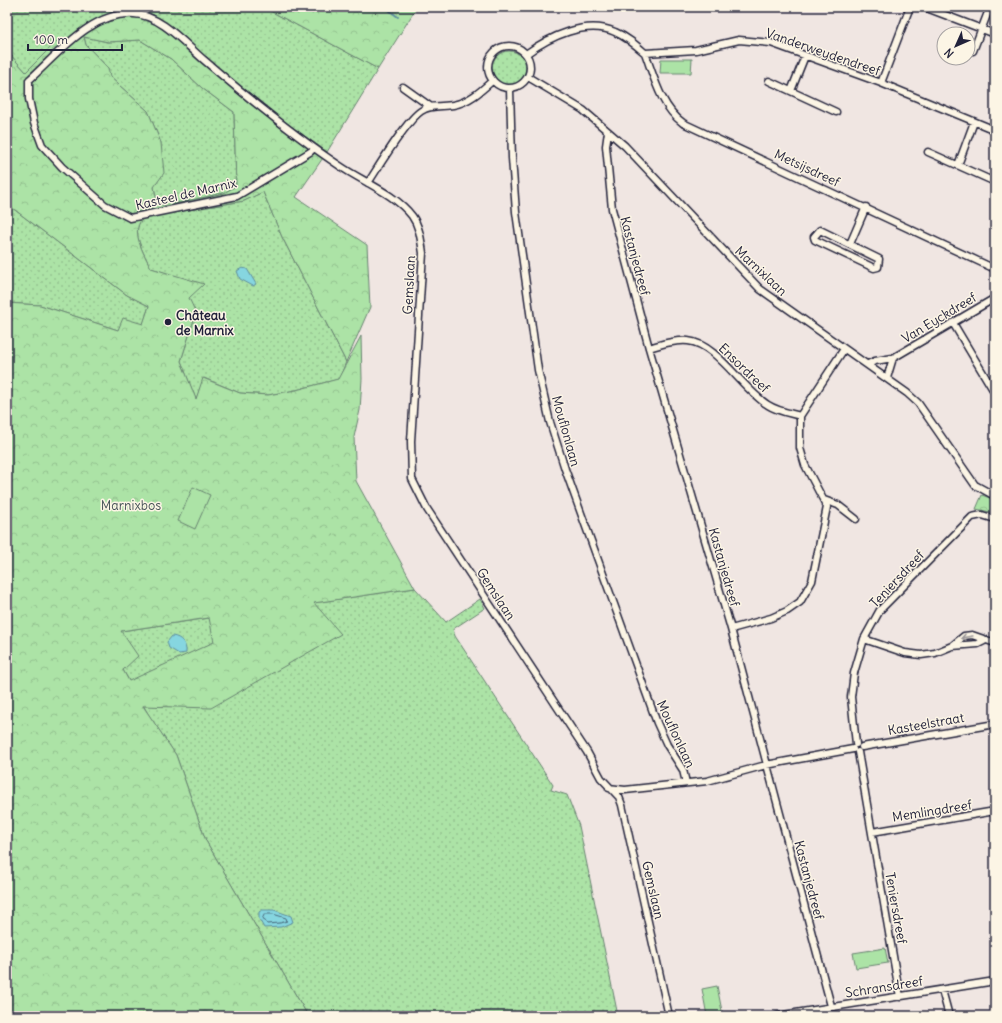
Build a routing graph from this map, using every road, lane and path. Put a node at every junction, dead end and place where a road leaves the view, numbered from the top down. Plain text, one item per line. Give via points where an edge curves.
1 (910, 7) edge
2 (924, 7) edge
3 (990, 7) edge
4 (982, 29) junction
5 (995, 34) edge
6 (976, 44) edge
7 (645, 53) junction
8 (526, 54) junction
9 (805, 56) junction
10 (528, 76) junction
11 (492, 81) junction
12 (769, 81) dead end
13 (881, 83) junction
14 (403, 87) dead end
15 (510, 89) junction
16 (791, 91) junction
17 (431, 107) junction
18 (836, 112) dead end
19 (974, 122) junction
20 (995, 130) edge
21 (608, 132) junction
22 (314, 148) junction
23 (928, 152) dead end
24 (958, 165) junction
25 (995, 182) edge
26 (368, 183) junction
27 (866, 207) junction
28 (850, 244) junction
29 (995, 270) edge
30 (995, 298) edge
31 (953, 323) junction
32 (649, 348) junction
33 (844, 349) junction
34 (894, 358) junction
35 (868, 364) junction
36 (887, 378) junction
37 (995, 393) edge
38 (800, 416) junction
39 (995, 496) edge
40 (824, 500) junction
41 (856, 519) dead end
42 (995, 520) edge
43 (731, 629) junction
44 (864, 639) junction
45 (984, 641) junction
46 (995, 643) edge
47 (952, 646) junction
48 (995, 724) edge
49 (857, 748) junction
50 (766, 765) junction
51 (686, 783) junction
52 (609, 788) junction
53 (995, 812) edge
54 (872, 832) junction
55 (995, 981) edge
56 (942, 990) junction
57 (900, 997) junction
58 (832, 1006) junction
59 (669, 1016) edge
60 (777, 1016) edge
61 (949, 1016) edge

1 - 13 street
2 - 4 street
3 - 4 street
4 - 5 street
4 - 6 street
7 - 8 street via 632,41 615,32 594,27 563,34 540,44
7 - 9 street, Vanderweydendreef via 696,50 738,40 754,40 771,43
7 - 27 street, Metsijsdreef via 661,95 674,116 683,123
8 - 10 street via 530,63
8 - 11 street via 519,48 510,46 496,50 487,65
9 - 13 street, Vanderweydendreef
9 - 16 street
10 - 15 street via 522,84
10 - 21 street, Marnixlaan via 583,110
11 - 15 street via 502,88
11 - 17 street via 469,99 453,105
12 - 16 street
13 - 19 street, Vanderweydendreef
14 - 17 street
15 - 51 street, Mouflonlaan via 516,212 538,370 550,422 657,723 683,770
16 - 18 street
17 - 26 street via 420,111 410,121
19 - 20 street, Vanderweydendreef
19 - 24 street
21 - 32 street, Kastanjedreef via 606,146 612,209
21 - 33 street, Marnixlaan via 625,146 760,289
22 - 22 street, Kasteel de Marnix via 238,89 168,29 154,20 135,14 112,16 88,27 30,80 29,99 42,145 62,167 105,205 130,218 237,196
22 - 26 street, Kasteel de Marnix
23 - 24 street
24 - 25 street
26 - 52 street, Gemslaan via 398,203 412,217 420,232 423,253 411,441 412,479 427,509
27 - 28 street
27 - 29 street, Metsijsdreef
28 - 28 street via 820,230 814,237 815,240 874,268 878,267 879,259
30 - 31 street, Van Eyckdreef
31 - 34 street, Van Eyckdreef
31 - 37 street
32 - 38 street, Ensordreef via 665,343 689,341 702,346 719,357 756,397 769,406
32 - 43 street, Kastanjedreef
33 - 35 street, Marnixlaan
33 - 38 street
34 - 35 street, Van Eyckdreef
34 - 36 street, Van Eyckdreef
35 - 36 street, Marnixlaan
36 - 39 street, Marnixlaan via 918,403 975,485
38 - 40 street via 800,448 803,459
40 - 41 street via 838,505
40 - 43 street via 827,507 812,581 800,602 772,618
42 - 44 street, Teniersdreef via 982,514 972,517 880,610
43 - 50 street, Kastanjedreef
44 - 47 street via 905,653 921,655
44 - 49 street, Teniersdreef via 854,673 851,696
45 - 46 street
45 - 47 street via 978,644
45 -> 47 street via 964,636
48 - 49 street, Kasteelstraat
49 - 50 street, Kasteelstraat
49 - 54 street, Teniersdreef
50 - 51 street, Kasteelstraat
50 - 58 street, Kastanjedreef
51 - 52 street, Kasteelstraat via 625,790
52 - 59 street, Gemslaan via 622,805
53 - 54 street, Memlingdreef
54 - 57 street, Teniersdreef
55 - 56 street, Schransdreef
56 - 57 street, Schransdreef
56 - 61 street
57 - 58 street, Schransdreef
58 - 60 street, Schransdreef

